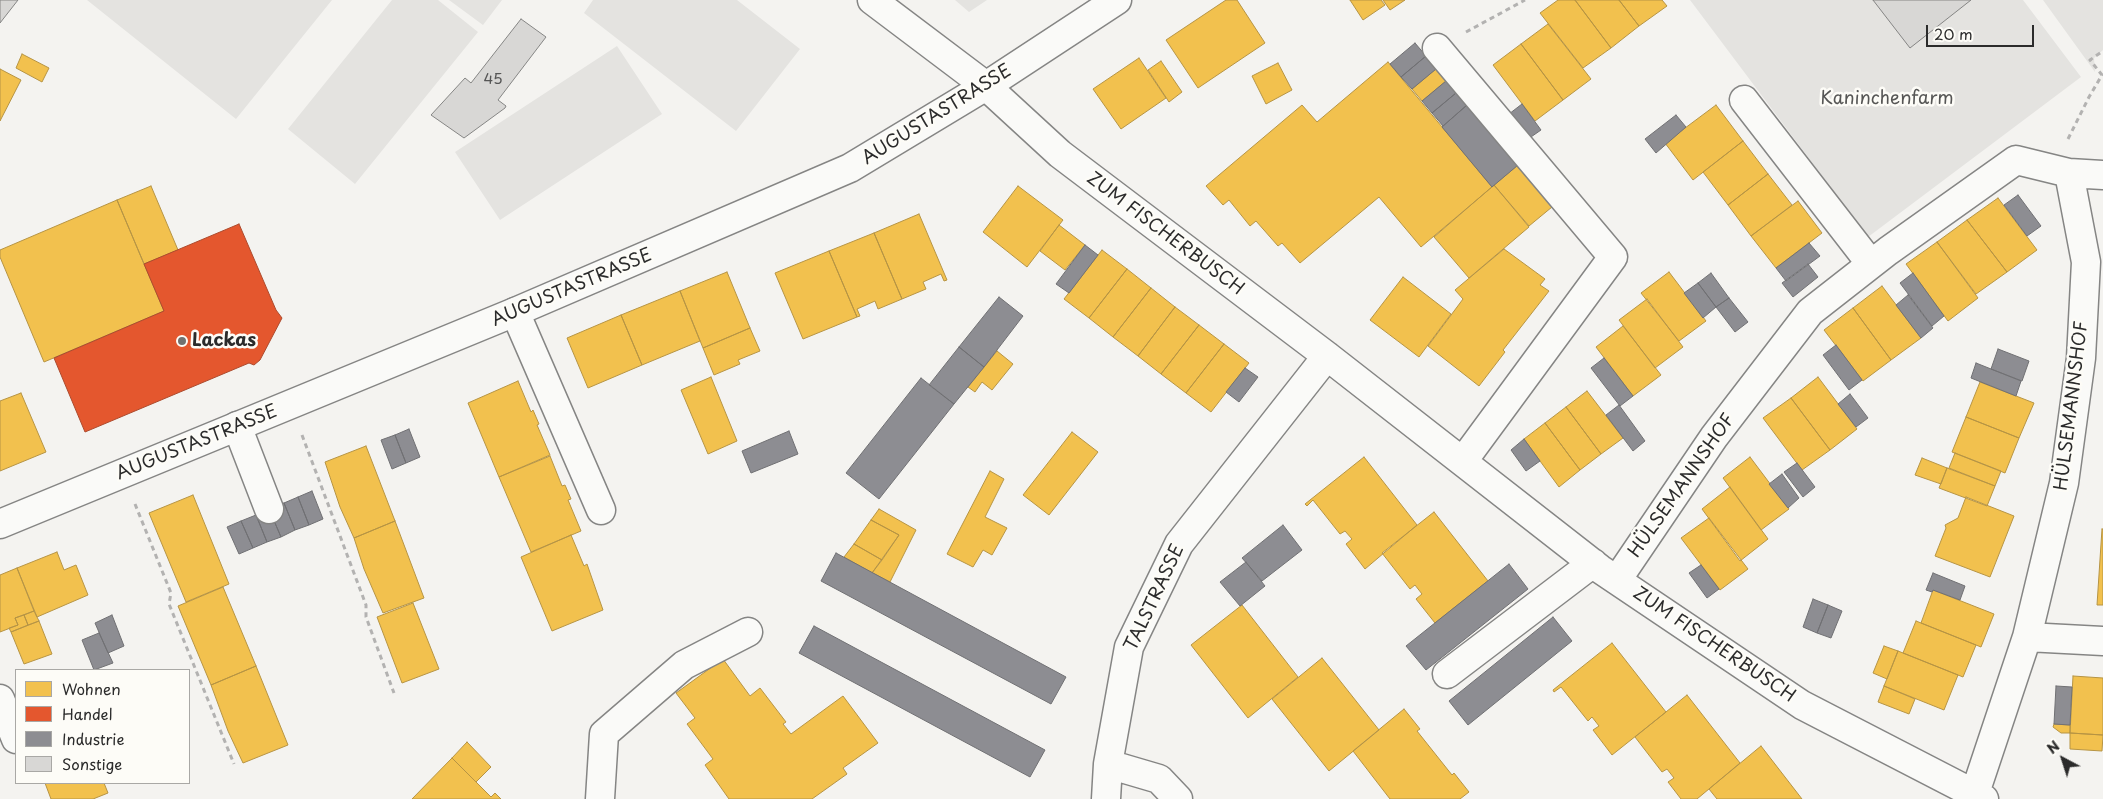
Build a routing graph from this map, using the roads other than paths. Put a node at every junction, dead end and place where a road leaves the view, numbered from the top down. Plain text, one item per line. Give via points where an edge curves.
1 (872, 0) edge
2 (1117, 0) edge
3 (1437, 48) road end
4 (986, 86) junction
5 (1744, 100) dead end
6 (2060, 171) junction
7 (2103, 174) edge
8 (1871, 264) junction
9 (515, 312) junction
10 (1328, 356) junction
11 (2092, 359) edge
12 (237, 426) junction
13 (1463, 461) junction
14 (269, 509) dead end
15 (601, 510) dead end
16 (0, 524) edge
17 (1593, 563) junction
18 (1617, 580) junction
19 (748, 632) dead end
20 (2027, 637) junction
21 (2103, 640) edge
22 (1447, 674) dead end
23 (0, 699) edge
24 (15, 736) edge
25 (1108, 764) junction
26 (1977, 797) edge
27 (600, 799) edge
28 (1106, 799) edge
29 (1178, 799) edge

1 - 4 street, ZUM FISCHERBUSCH
2 - 4 street, AUGUSTASTRASSE
3 - 13 street via 1613,257
4 - 9 street, AUGUSTASTRASSE via 850,168
4 - 10 street, ZUM FISCHERBUSCH via 1060,154
5 - 8 street
6 - 7 street, HÜLSEMANNSHOF
6 - 8 street, HÜLSEMANNSHOF via 2016,160
6 - 11 street, HÜLSEMANNSHOF via 2086,262
8 - 18 street, HÜLSEMANNSHOF via 1810,312 1714,437
9 - 12 street, AUGUSTASTRASSE
9 - 15 street
10 - 13 street, ZUM FISCHERBUSCH
10 - 25 street, TALSTRASSE via 1179,544 1129,647
11 - 20 street, HÜLSEMANNSHOF
12 - 14 street
12 - 16 street, AUGUSTASTRASSE
13 - 17 street, ZUM FISCHERBUSCH
17 - 18 street, ZUM FISCHERBUSCH
17 - 22 street
18 - 26 street, ZUM FISCHERBUSCH via 1802,705
19 - 27 street via 684,665 604,734
20 - 21 street
20 - 26 street, HÜLSEMANNSHOF
23 - 24 street
25 - 28 street, TALSTRASSE
25 - 29 street via 1159,779

